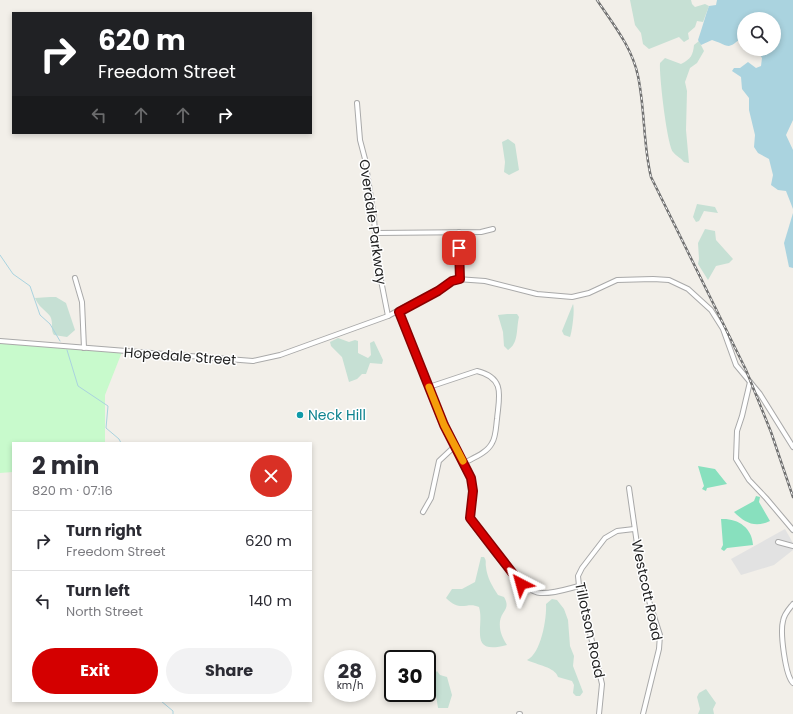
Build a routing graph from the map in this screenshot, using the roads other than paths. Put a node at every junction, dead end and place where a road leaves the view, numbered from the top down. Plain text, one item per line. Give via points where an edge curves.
1 (357, 103) dead end
2 (493, 229) dead end
3 (376, 232) junction
4 (459, 232) junction
5 (75, 278) dead end
6 (460, 279) junction
7 (399, 312) junction
8 (388, 316) junction
9 (0, 341) edge
10 (84, 348) junction
11 (750, 382) junction
12 (429, 387) junction
13 (455, 446) junction
14 (793, 447) edge
15 (464, 463) junction
16 (629, 488) dead end
17 (423, 512) dead end
18 (634, 529) junction
19 (793, 530) edge
20 (778, 542) dead end
21 (793, 546) edge
22 (579, 586) junction
23 (793, 604) edge
24 (793, 683) edge
25 (599, 714) edge
26 (643, 714) edge

1 - 3 street, Overdale Parkway via 360,140
2 - 4 street
3 - 4 street
3 - 8 street, Overdale Parkway via 378,269
4 - 6 street
5 - 10 street via 82,302
6 - 7 street, Hopedale Street via 452,281
6 - 11 street via 485,281 537,294 572,297 589,294 617,280 654,279 675,282 688,289 711,310 723,329 736,365
7 - 8 street, Hopedale Street
7 - 12 street
8 - 10 street, Hopedale Street via 280,355 253,361
9 - 10 street, Hopedale Street
11 - 14 street
11 - 19 street via 737,431 736,458 749,480
12 - 13 street
12 - 15 street via 474,372 486,374 497,384 499,396 492,443 482,453
13 - 15 street
13 - 17 street via 439,461 431,498
15 - 22 street via 473,486 470,518 521,584 540,593
16 - 18 street, Westcott Road
18 - 22 street, Tillotson Road via 616,531 605,538 582,568 578,576
18 - 26 street, Westcott Road via 642,578 660,640
20 - 21 street
22 - 25 street, Tillotson Road via 602,684
23 - 24 street via 784,617 782,629 787,672

